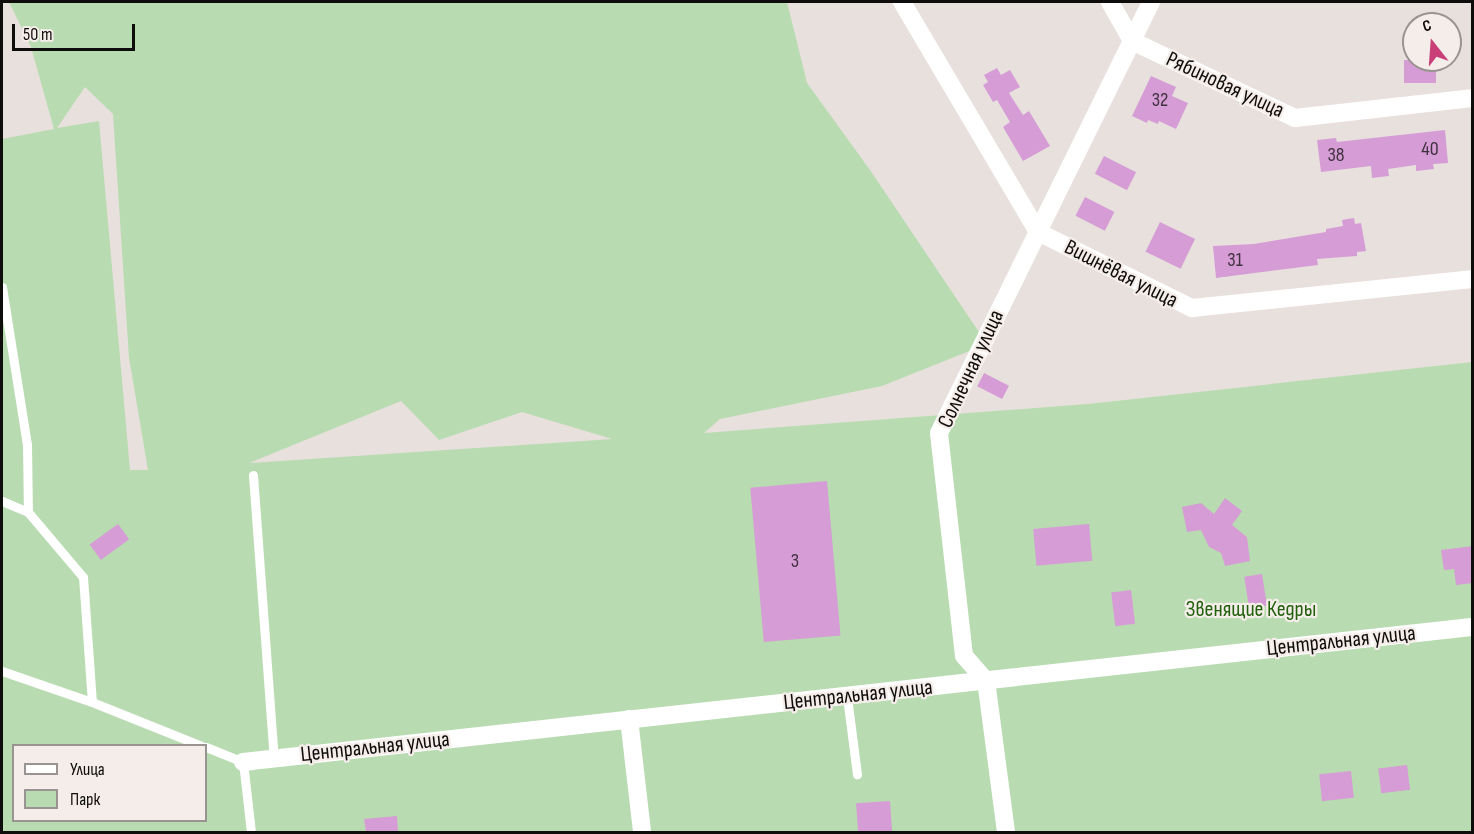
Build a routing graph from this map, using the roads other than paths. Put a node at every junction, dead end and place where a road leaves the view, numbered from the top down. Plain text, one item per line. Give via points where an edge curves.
1 (902, 2) edge
2 (1110, 2) edge
3 (1151, 2) edge
4 (1132, 40) junction
5 (1473, 98) edge
6 (1038, 232) junction
7 (1473, 279) edge
8 (2, 287) edge
9 (253, 475) dead end
10 (2, 501) edge
11 (28, 512) junction
12 (1473, 627) edge
13 (2, 671) edge
14 (986, 681) junction
15 (847, 697) junction
16 (92, 702) junction
17 (629, 719) junction
18 (199, 744) edge
19 (207, 747) edge
20 (274, 758) junction
21 (243, 762) junction
22 (857, 774) dead end
23 (251, 832) edge
24 (642, 832) edge
25 (1006, 832) edge

1 - 6 street, Вишнёвая улица
2 - 4 street
3 - 4 street, Солнечная улица
4 - 5 street, Рябиновая улица via 1295,118
4 - 6 street, Солнечная улица
6 - 7 street, Вишнёвая улица via 1192,308
6 - 14 street, Солнечная улица via 939,433 964,656
8 - 11 lane via 27,444
9 - 20 lane
10 - 11 lane
11 - 16 lane via 83,577
12 - 14 street, Центральная улица
13 - 16 lane
14 - 15 street, Центральная улица
14 - 25 street
15 - 17 street, Центральная улица
15 - 22 lane
16 - 18 lane
17 - 20 street, Центральная улица
17 - 24 street
19 - 21 lane
20 - 21 street, Центральная улица
21 - 23 lane

